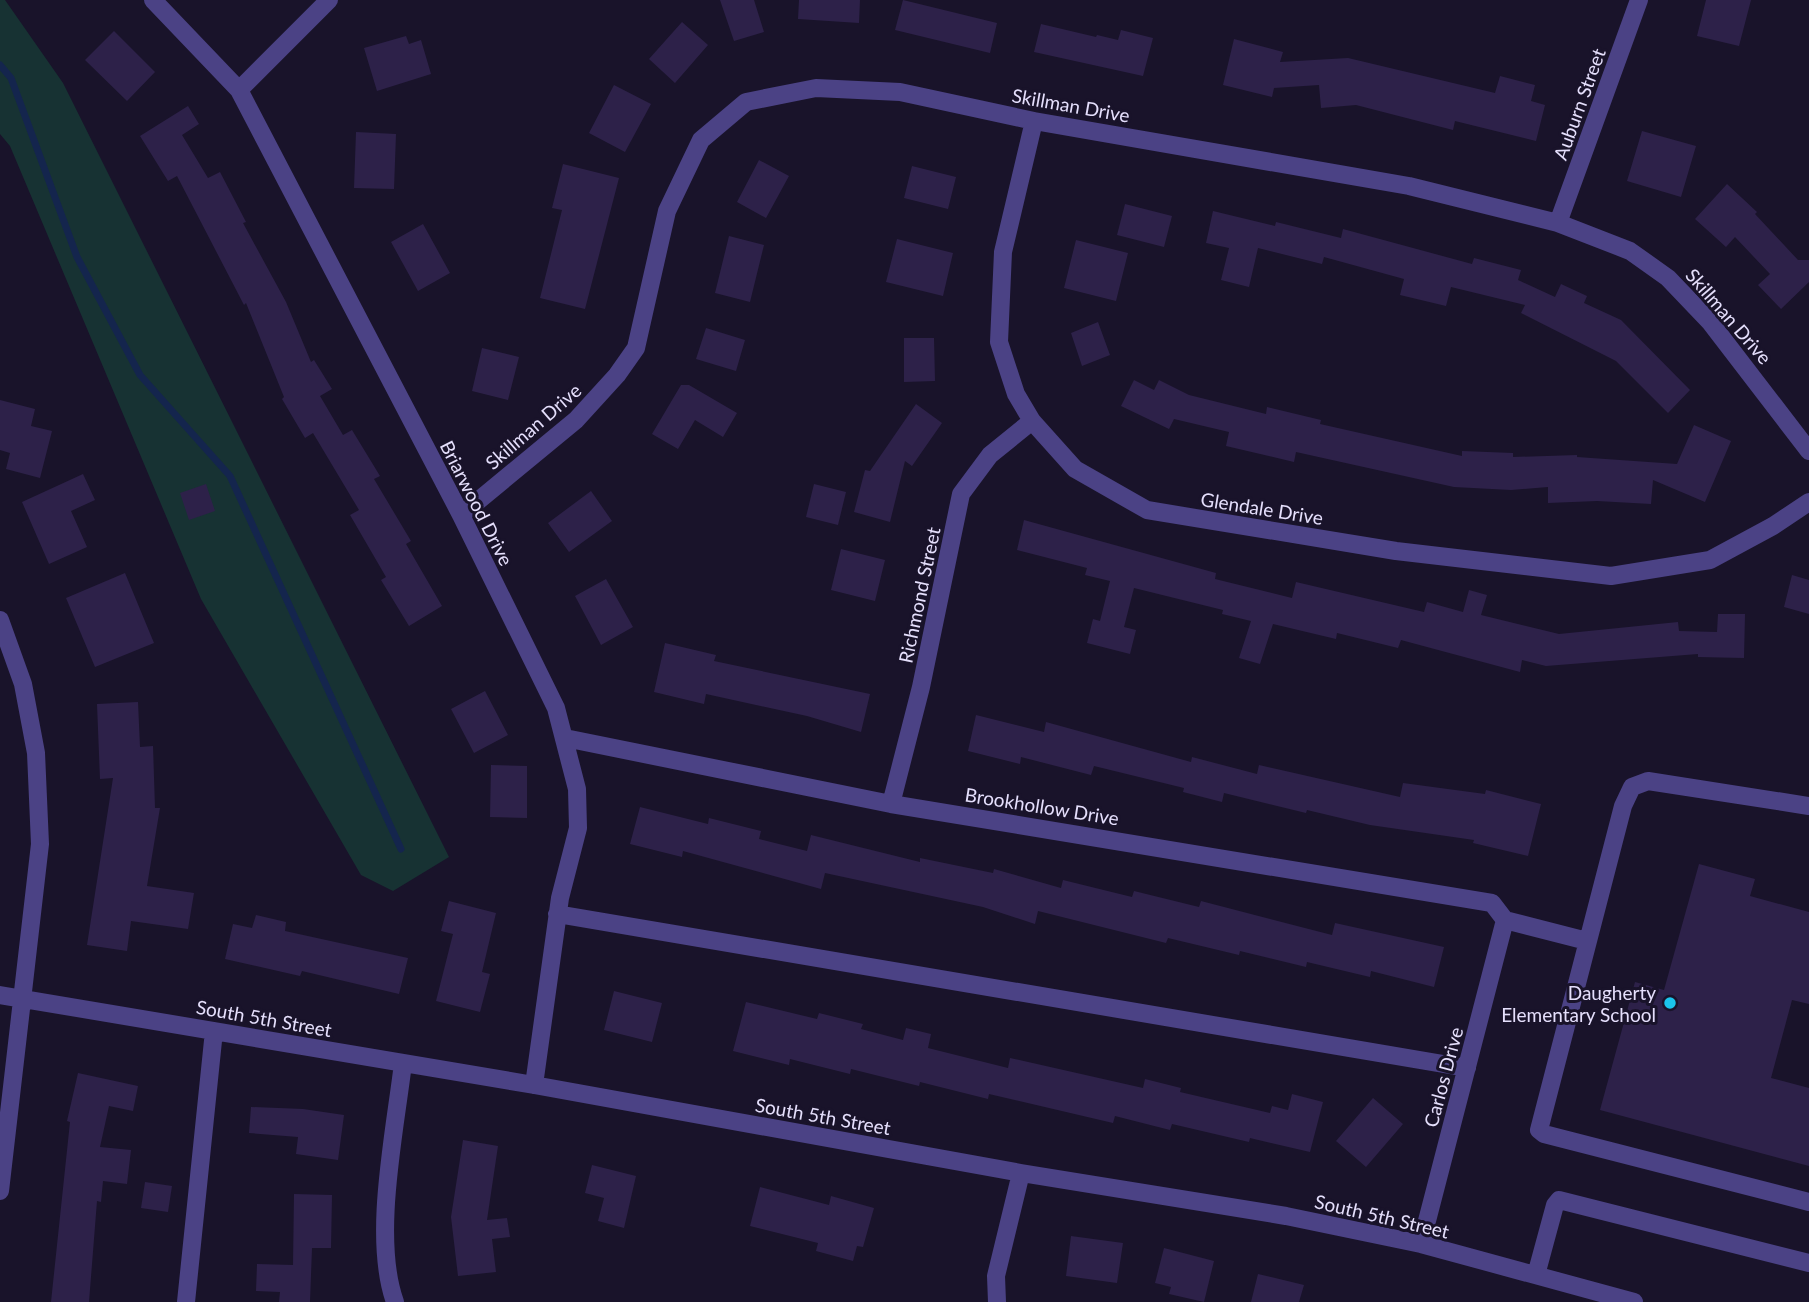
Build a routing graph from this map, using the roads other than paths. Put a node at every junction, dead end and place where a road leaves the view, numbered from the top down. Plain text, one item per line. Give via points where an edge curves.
1 (153, 0) edge
2 (329, 0) edge
3 (1639, 0) edge
4 (239, 90) junction
5 (1034, 121) junction
6 (1558, 223) junction
7 (1032, 421) junction
8 (1806, 440) edge
9 (1809, 502) edge
10 (461, 515) junction
11 (0, 620) edge
12 (565, 738) junction
13 (891, 804) junction
14 (1809, 806) edge
15 (557, 914) junction
16 (1505, 920) junction
17 (1587, 941) junction
18 (0, 995) edge
19 (21, 999) junction
20 (214, 1031) junction
21 (403, 1063) junction
22 (1467, 1068) junction
23 (534, 1085) junction
24 (1021, 1173) junction
25 (0, 1191) edge
26 (1809, 1202) edge
27 (1421, 1244) junction
28 (1809, 1263) edge
29 (1536, 1275) junction
30 (186, 1302) edge
31 (395, 1302) edge
32 (997, 1302) edge
33 (1634, 1302) edge

1 - 4 street, Briarwood Drive
2 - 4 street
3 - 6 street, Auburn Street
4 - 10 street, Briarwood Drive
5 - 6 street, Skillman Drive via 1409,186
5 - 7 street, Glendale Drive via 1003,252 999,342 1016,394
5 - 10 street, Skillman Drive via 900,93 816,88 747,102 701,140 676,186 636,348 576,420
6 - 8 street, Skillman Drive via 1630,251 1668,278
7 - 9 street, Glendale Drive via 1075,469 1147,510 1396,551 1611,576 1710,560
7 - 13 street, Richmond Street via 990,455 961,495
10 - 12 street, Briarwood Drive via 556,708
11 - 19 street via 23,684 36,753 40,844
12 - 13 street, Brookhollow Drive
12 - 15 street, Briarwood Drive via 577,789 578,828
13 - 16 street, Brookhollow Drive via 1492,903
14 - 17 street via 1648,780 1632,787
15 - 22 street
15 - 23 street, Briarwood Drive
16 - 17 street
16 - 22 street, Carlos Drive
17 - 26 street via 1539,1130
18 - 19 street, South 5th Street
19 - 20 street, South 5th Street
19 - 25 street
20 - 21 street, South 5th Street
20 - 30 street
21 - 23 street, South 5th Street
21 - 31 street via 387,1201 386,1278
22 - 27 street, Carlos Drive
23 - 24 street, South 5th Street
24 - 27 street, South 5th Street via 1286,1216
24 - 32 street via 996,1276
27 - 29 street, South 5th Street
28 - 29 street via 1559,1200
29 - 33 street, South 5th Street

